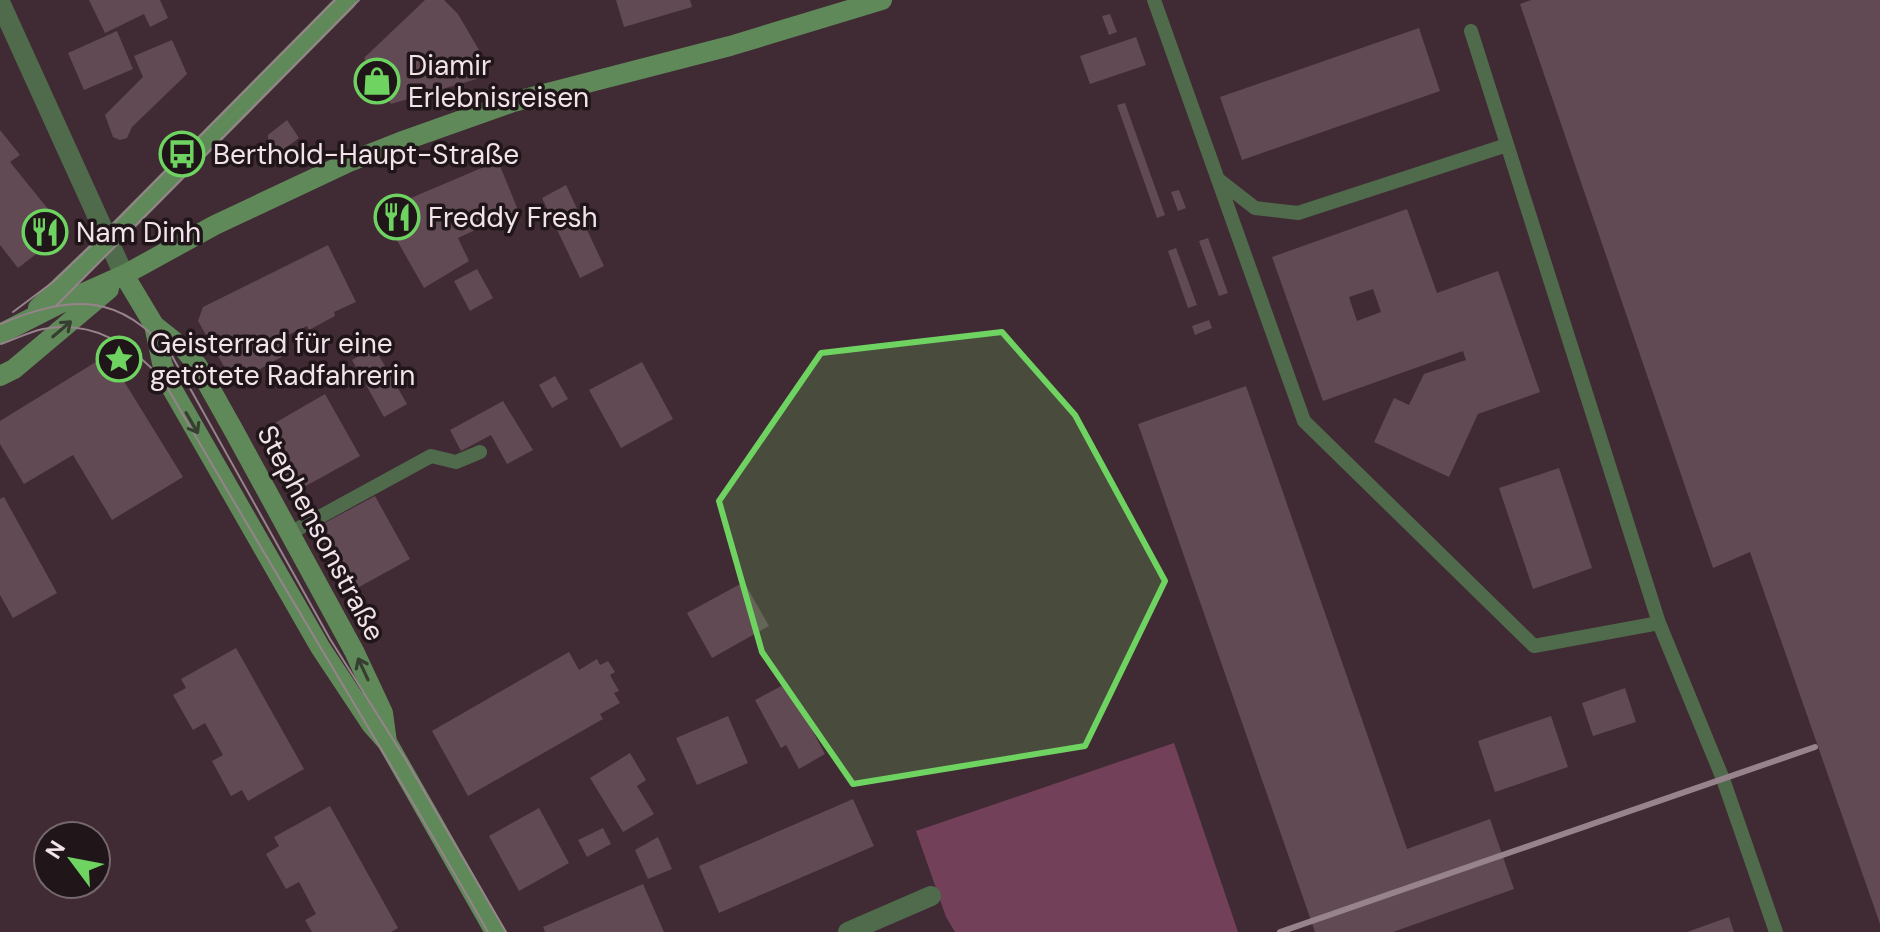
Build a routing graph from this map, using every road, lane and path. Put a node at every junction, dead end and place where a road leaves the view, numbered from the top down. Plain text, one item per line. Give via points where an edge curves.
1 (347, 0) edge
2 (882, 0) edge
3 (1154, 0) edge
4 (0, 2) edge
5 (1471, 31) dead end
6 (1507, 145) junction
7 (1218, 180) junction
8 (107, 242) junction
9 (124, 275) junction
10 (19, 324) junction
11 (154, 325) junction
12 (0, 334) edge
13 (0, 376) edge
14 (480, 452) dead end
15 (290, 533) junction
16 (1659, 623) junction
17 (387, 742) junction
18 (931, 896) dead end
19 (495, 932) edge
20 (848, 932) edge
21 (1776, 932) edge

1 - 8 street
2 - 9 street via 513,102 400,142 215,225
3 - 7 lane
4 - 8 street
5 - 6 lane
6 - 7 lane via 1298,213 1255,208
6 - 16 lane
7 - 16 lane via 1304,421 1534,646
8 - 9 street
8 - 10 street
9 - 10 street
9 - 11 street, Stephensonstraße
13 -> 9 street
10 - 12 street
11 - 15 street, Stephensonstraße via 197,365
11 -> 17 street, Stephensonstraße via 171,387 313,635
14 - 15 lane via 456,462 431,456
17 -> 15 street, Stephensonstraße via 383,713 366,675
16 - 21 lane via 1723,779
17 - 19 street, Stephensonstraße
18 - 20 street

